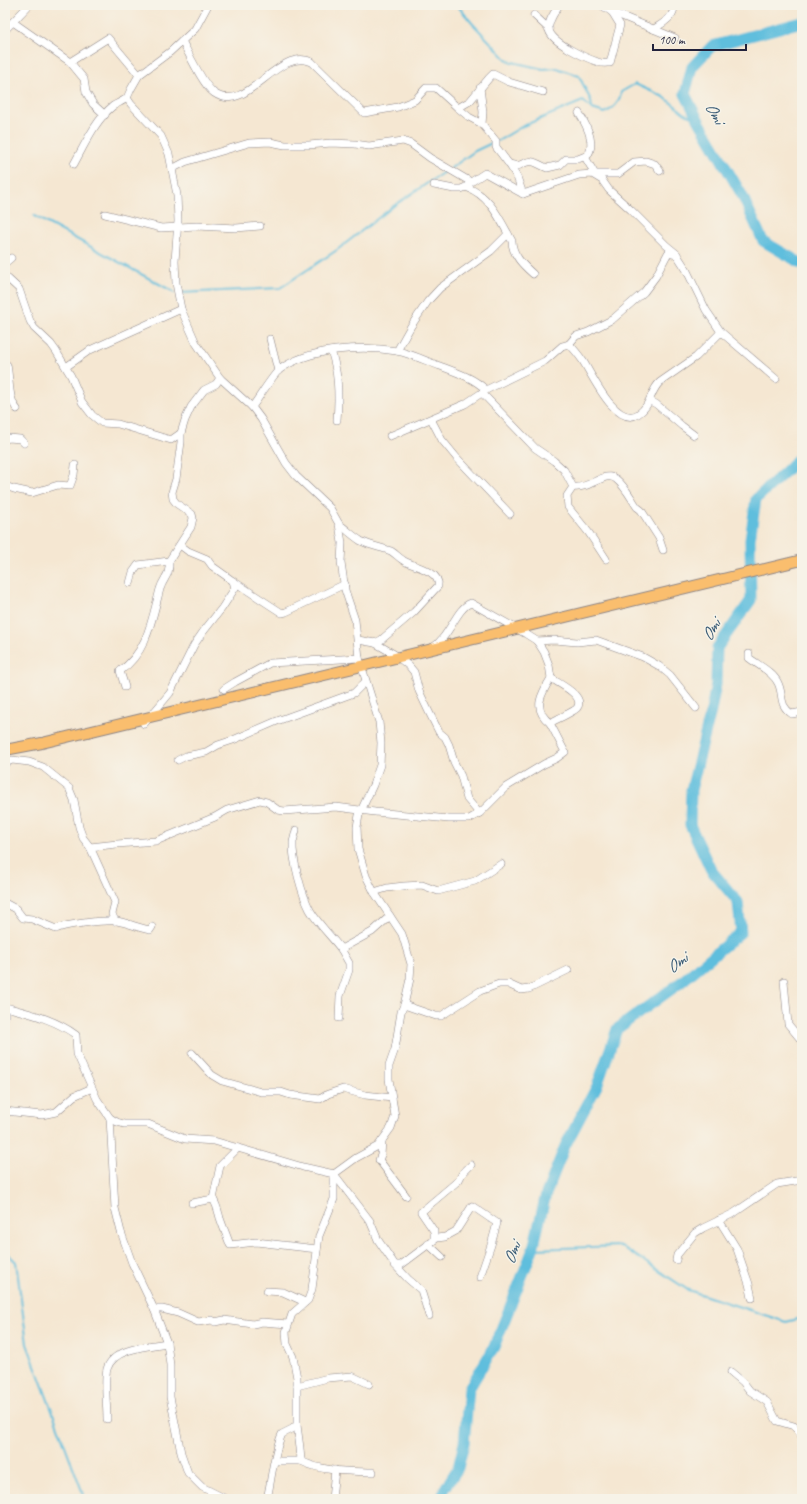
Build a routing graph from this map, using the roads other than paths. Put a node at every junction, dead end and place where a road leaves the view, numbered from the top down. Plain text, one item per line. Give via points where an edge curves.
1 (29, 5) edge
2 (208, 5) edge
3 (560, 5) edge
4 (601, 5) edge
5 (674, 5) edge
6 (612, 12) junction
7 (534, 15) dead end
8 (13, 22) junction
9 (549, 29) junction
10 (654, 29) junction
11 (5, 30) edge
12 (675, 38) dead end
13 (182, 42) junction
14 (70, 62) junction
15 (139, 75) junction
16 (480, 88) junction
17 (543, 92) dead end
18 (127, 98) junction
19 (458, 108) junction
20 (579, 113) dead end
21 (105, 115) junction
22 (482, 124) junction
23 (585, 157) junction
24 (74, 164) dead end
25 (509, 164) junction
26 (172, 169) junction
27 (660, 172) dead end
28 (593, 174) junction
29 (468, 184) junction
30 (434, 185) dead end
31 (523, 194) junction
32 (105, 214) dead end
33 (260, 226) dead end
34 (177, 228) junction
35 (508, 234) junction
36 (677, 255) junction
37 (11, 258) dead end
38 (5, 263) edge
39 (533, 274) dead end
40 (5, 276) edge
41 (181, 309) junction
42 (721, 332) junction
43 (270, 339) dead end
44 (569, 344) junction
45 (331, 351) junction
46 (397, 351) junction
47 (5, 364) edge
48 (66, 367) junction
49 (278, 371) junction
50 (220, 378) junction
51 (776, 379) dead end
52 (484, 392) junction
53 (650, 401) junction
54 (252, 407) junction
55 (17, 409) dead end
56 (431, 419) junction
57 (337, 420) dead end
58 (181, 434) junction
59 (694, 435) dead end
60 (390, 436) dead end
61 (5, 439) edge
62 (24, 443) dead end
63 (75, 465) dead end
64 (5, 486) edge
65 (573, 487) junction
66 (510, 514) dead end
67 (339, 524) junction
68 (180, 545) junction
69 (663, 550) dead end
70 (606, 559) dead end
71 (802, 560) edge
72 (169, 561) junction
73 (233, 581) junction
74 (130, 583) dead end
75 (345, 584) junction
76 (358, 640) junction
77 (537, 641) junction
78 (375, 643) junction
79 (394, 654) junction
80 (749, 654) dead end
81 (359, 658) junction
82 (551, 678) junction
83 (365, 682) junction
84 (125, 687) dead end
85 (224, 689) dead end
86 (696, 708) dead end
87 (802, 712) edge
88 (550, 723) junction
89 (144, 724) dead end
90 (5, 750) edge
91 (178, 760) dead end
92 (5, 763) edge
93 (362, 809) junction
94 (479, 813) junction
95 (296, 830) dead end
96 (90, 847) junction
97 (501, 864) dead end
98 (374, 892) junction
99 (5, 904) edge
100 (390, 916) junction
101 (115, 921) junction
102 (152, 927) dead end
103 (340, 949) junction
104 (568, 970) dead end
105 (784, 981) dead end
106 (404, 1005) junction
107 (5, 1007) edge
108 (5, 1012) edge
109 (5, 1016) edge
110 (339, 1018) dead end
111 (802, 1041) edge
112 (192, 1053) dead end
113 (92, 1088) junction
114 (392, 1098) junction
115 (5, 1111) edge
116 (110, 1118) junction
117 (382, 1141) junction
118 (238, 1148) junction
119 (471, 1165) dead end
120 (334, 1174) junction
121 (802, 1180) edge
122 (406, 1196) dead end
123 (214, 1199) junction
124 (192, 1203) dead end
125 (719, 1220) junction
126 (431, 1242) junction
127 (317, 1249) junction
128 (442, 1257) dead end
129 (676, 1260) dead end
130 (395, 1264) junction
131 (480, 1277) dead end
132 (267, 1291) dead end
133 (752, 1298) dead end
134 (306, 1302) junction
135 (154, 1309) junction
136 (429, 1316) dead end
137 (288, 1324) junction
138 (167, 1343) junction
139 (731, 1372) dead end
140 (369, 1384) dead end
141 (297, 1386) junction
142 (107, 1419) dead end
143 (297, 1425) junction
144 (802, 1436) edge
145 (275, 1461) junction
146 (301, 1461) junction
147 (335, 1470) junction
148 (374, 1472) dead end
149 (226, 1499) edge
150 (268, 1499) edge
151 (332, 1499) edge

1 - 8 street
2 - 13 street via 195,29
3 - 9 street via 551,18
4 - 6 street
5 - 10 street via 675,10 669,19
6 - 9 street via 620,25 610,63 599,63 574,52 552,37
6 - 10 street
7 - 9 street
8 - 11 street
8 - 14 street
10 - 12 street
13 - 15 street
13 - 19 street via 204,80 213,92 222,97 231,98 239,95 263,81 280,66 297,59 305,59 312,62 364,113 398,107 415,100 426,88 436,88
14 - 15 street via 108,38
14 - 21 street via 84,79 86,92 93,104
15 - 18 street
16 - 17 street via 493,74 509,82
16 - 19 street via 470,101
16 - 22 street
18 - 21 street
18 - 26 street via 161,136
19 - 22 street
20 - 23 street via 590,135 590,152
21 - 24 street via 92,131
22 - 25 street via 496,141 496,147
23 - 25 street via 566,159 560,165 547,168 531,161 518,166
23 - 28 street
25 - 31 street
26 - 29 street via 186,162 249,144 331,143 369,146 403,141
26 - 34 street via 178,195
27 - 28 street via 655,164 646,161 634,162 618,174
28 - 31 street via 579,175
28 - 36 street
29 - 30 street via 454,189
29 - 31 street via 485,173
29 - 35 street via 490,202
32 - 34 street via 161,228
33 - 34 street
34 - 41 street via 175,269
35 - 39 street via 522,265
35 - 46 street via 491,251 440,288 428,301
36 - 42 street via 706,310
36 - 44 street via 668,253 644,292 613,319 576,336
37 - 38 street
40 - 48 street via 19,289 26,313 34,328 51,344
41 - 48 street via 90,350
41 - 50 street via 196,343
42 - 51 street
42 - 53 street via 696,357 655,387
43 - 49 street
44 - 52 street via 562,346 545,361
44 - 53 street via 600,391 623,415 630,417 638,414
45 - 46 street via 362,347
45 - 49 street via 300,359
45 - 57 street via 339,400
46 - 52 street via 479,383
47 - 55 street via 13,404
48 - 58 street via 82,402 102,423 118,424 171,440
49 - 54 street
50 - 54 street
50 - 58 street via 216,384 204,390 191,407
52 - 56 street via 465,404
52 - 65 street via 535,448 564,470
53 - 59 street
54 - 67 street via 286,463 330,508
56 - 60 street
56 - 66 street via 442,440
58 - 68 street via 176,480 172,492 177,504 192,514 193,518 191,527
61 - 62 street via 20,439
63 - 64 street via 70,486 58,485 32,493
65 - 69 street via 580,488 606,476 616,479 660,538
65 - 70 street via 567,496 568,507
67 - 75 street
67 - 78 street via 361,540 391,551 406,562 427,570 439,582 414,612
68 - 72 street
68 - 73 street via 207,559 212,566
71 - 90 highway
72 - 74 street via 138,565
72 - 84 street via 170,571 161,587 144,642 137,654 120,671
73 - 75 street via 282,613
73 - 89 street via 235,588 194,645 170,693
75 - 76 street
76 - 78 street
76 - 81 street
77 - 79 street via 471,603 462,608 443,639 434,646 414,656
77 - 82 street via 549,665
77 - 86 street via 596,640 643,657 670,676
78 - 79 street
79 - 94 street via 414,672 429,712 449,745 467,799
80 - 87 street via 749,658 772,674 778,683 785,710 792,714
81 - 83 street
81 - 85 street via 270,663
82 - 88 street via 540,702 540,710
82 - 88 street via 574,694 579,703 577,709
83 - 91 street via 354,693 277,721 206,752
83 - 93 street via 379,722 381,743 380,765
88 - 94 street via 565,752 506,787
92 - 96 street via 12,760 43,767 69,788 79,827
93 - 94 street via 469,819
93 - 96 street via 336,807 284,811 260,800 227,810 156,841
93 - 98 street via 357,827 358,849
95 - 103 street via 293,842 302,891 311,911
96 - 101 street via 115,902 112,914
97 - 98 street via 475,881 438,890 422,886 404,886
98 - 100 street
99 - 101 street via 16,909 23,918 56,929 62,926
100 - 103 street via 372,932
100 - 106 street via 402,934 411,964
101 - 102 street via 150,930
103 - 110 street via 349,963 349,970 340,996
104 - 106 street via 529,989 522,990 508,984 499,984 480,991 441,1016
105 - 111 street via 788,1024
106 - 114 street via 389,1066
107 - 113 street via 44,1017 76,1035 77,1054
108 - 109 street
112 - 114 street via 212,1075 222,1081 261,1092 281,1092 320,1099 343,1090
113 - 115 street via 74,1096 56,1112 42,1114
113 - 116 street
114 - 117 street via 395,1116
116 - 118 street via 124,1124 148,1124 185,1138 214,1141
116 - 135 street via 115,1208 132,1263
117 - 120 street
117 - 122 street via 379,1160
118 - 120 street
118 - 123 street via 220,1166
119 - 126 street via 459,1180 421,1212 434,1231
120 - 127 street via 334,1199 319,1236
120 - 130 street via 370,1221 378,1240
121 - 125 street via 777,1184
123 - 124 street
123 - 127 street via 230,1245 256,1242
125 - 129 street via 695,1233 677,1255
125 - 133 street via 737,1249
126 - 128 street
126 - 130 street via 401,1265
126 - 131 street via 456,1231 472,1206 497,1223
127 - 134 street via 312,1289
130 - 136 street via 421,1290
132 - 134 street via 283,1292
134 - 137 street via 292,1314
135 - 137 street via 162,1309 198,1322 224,1320 253,1324
135 - 138 street
137 - 141 street via 287,1344 293,1357
138 - 142 street via 136,1348 117,1355 111,1361 107,1368
138 - 149 street via 170,1397 181,1454 188,1473 202,1487
139 - 144 street via 750,1391 767,1402 777,1421 794,1426
140 - 141 street via 352,1376 328,1378
141 - 143 street
143 - 145 street via 282,1434 277,1445
143 - 146 street
145 - 146 street
145 - 150 street
146 - 147 street via 310,1466
147 - 148 street
147 - 151 street

